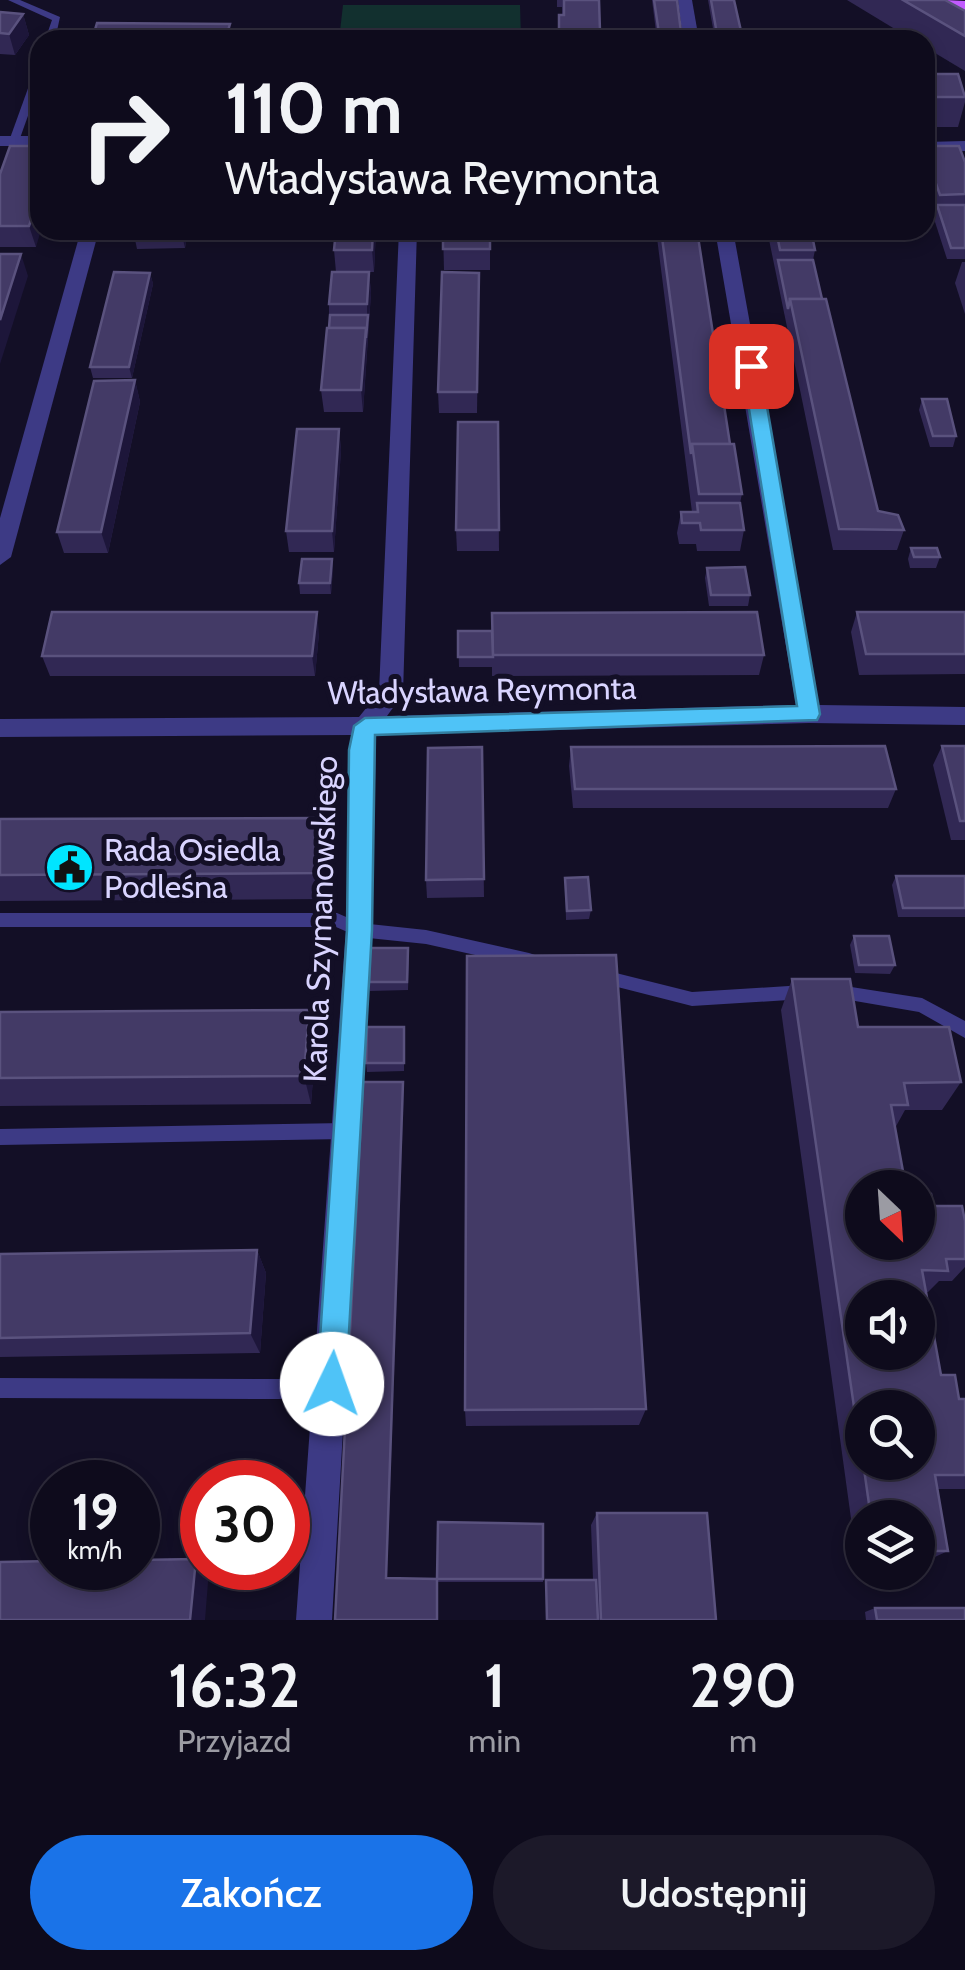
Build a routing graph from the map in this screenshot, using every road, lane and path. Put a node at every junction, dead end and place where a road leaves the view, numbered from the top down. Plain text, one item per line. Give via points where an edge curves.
1 (12, 0) edge
2 (684, 0) edge
3 (952, 0) edge
4 (965, 7) edge
5 (53, 30) edge
6 (689, 30) edge
7 (30, 90) edge
8 (7, 141) edge
9 (935, 146) edge
10 (965, 146) edge
11 (87, 240) edge
12 (408, 240) edge
13 (726, 240) edge
14 (0, 557) edge
15 (809, 714) junction
16 (965, 716) edge
17 (365, 726) junction
18 (0, 728) edge
19 (0, 920) edge
20 (360, 930) junction
21 (552, 965) edge
22 (589, 973) edge
23 (965, 1030) edge
24 (345, 1131) junction
25 (0, 1137) edge
26 (332, 1384) junction
27 (0, 1388) edge
28 (314, 1620) edge

1 - 5 lane via 57,18
2 - 6 street
3 - 4 main road
7 - 8 lane
9 - 10 street
11 - 14 street
12 - 17 street, Karola Szymanowskiego via 390,694
13 - 15 street
15 - 16 street, Władysława Reymonta
15 - 17 street, Władysława Reymonta
17 - 18 street, Władysława Reymonta
17 - 20 street, Karola Szymanowskiego
19 - 20 lane via 337,920
20 - 21 lane
20 - 24 street, Karola Szymanowskiego
22 - 23 lane via 692,999 842,990 922,1005
24 - 25 lane
24 - 26 street, Karola Szymanowskiego
26 - 27 lane
26 - 28 street, Karola Szymanowskiego

